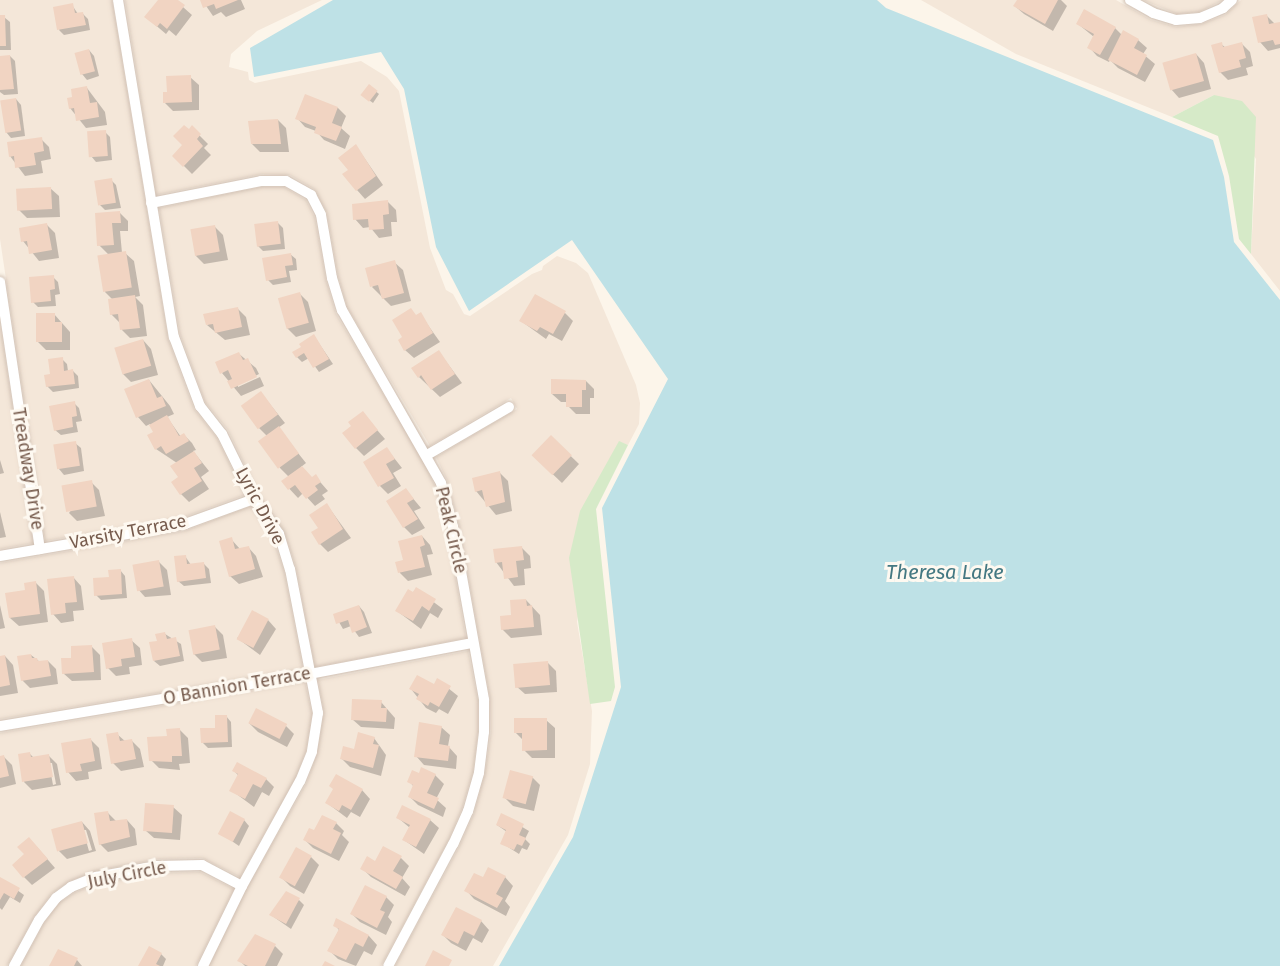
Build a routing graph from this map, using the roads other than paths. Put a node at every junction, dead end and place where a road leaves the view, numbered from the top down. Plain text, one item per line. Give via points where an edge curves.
1 (118, 0) edge
2 (1130, 0) edge
3 (1232, 0) edge
4 (151, 203) junction
5 (0, 282) edge
6 (509, 407) dead end
7 (427, 455) junction
8 (254, 499) junction
9 (40, 549) junction
10 (0, 556) edge
11 (473, 643) junction
12 (310, 674) junction
13 (0, 726) edge
14 (242, 886) junction
15 (14, 966) edge
16 (203, 966) edge
17 (388, 966) edge

1 - 4 street, Lyric Drive
2 - 3 street via 1176,20 1200,18
4 - 7 street, Peak Circle via 261,180 286,180 311,195 321,215 342,310
4 - 8 street, Lyric Drive via 174,337 200,406 222,434
5 - 9 street, Treadway Drive
6 - 7 street
7 - 11 street, Peak Circle via 441,483 453,527
8 - 9 street, Varsity Terrace via 185,524
8 - 12 street, Lyric Drive via 279,534 290,569
9 - 10 street, Varsity Terrace
11 - 12 street, O Bannion Terrace
11 - 17 street, Peak Circle via 484,700 479,773 453,844
12 - 13 street, O Bannion Terrace
12 - 14 street, Lyric Drive via 318,713 312,752 300,782
14 - 15 street, July Circle via 202,865 157,866 96,877 56,898
14 - 16 street, Lyric Drive

